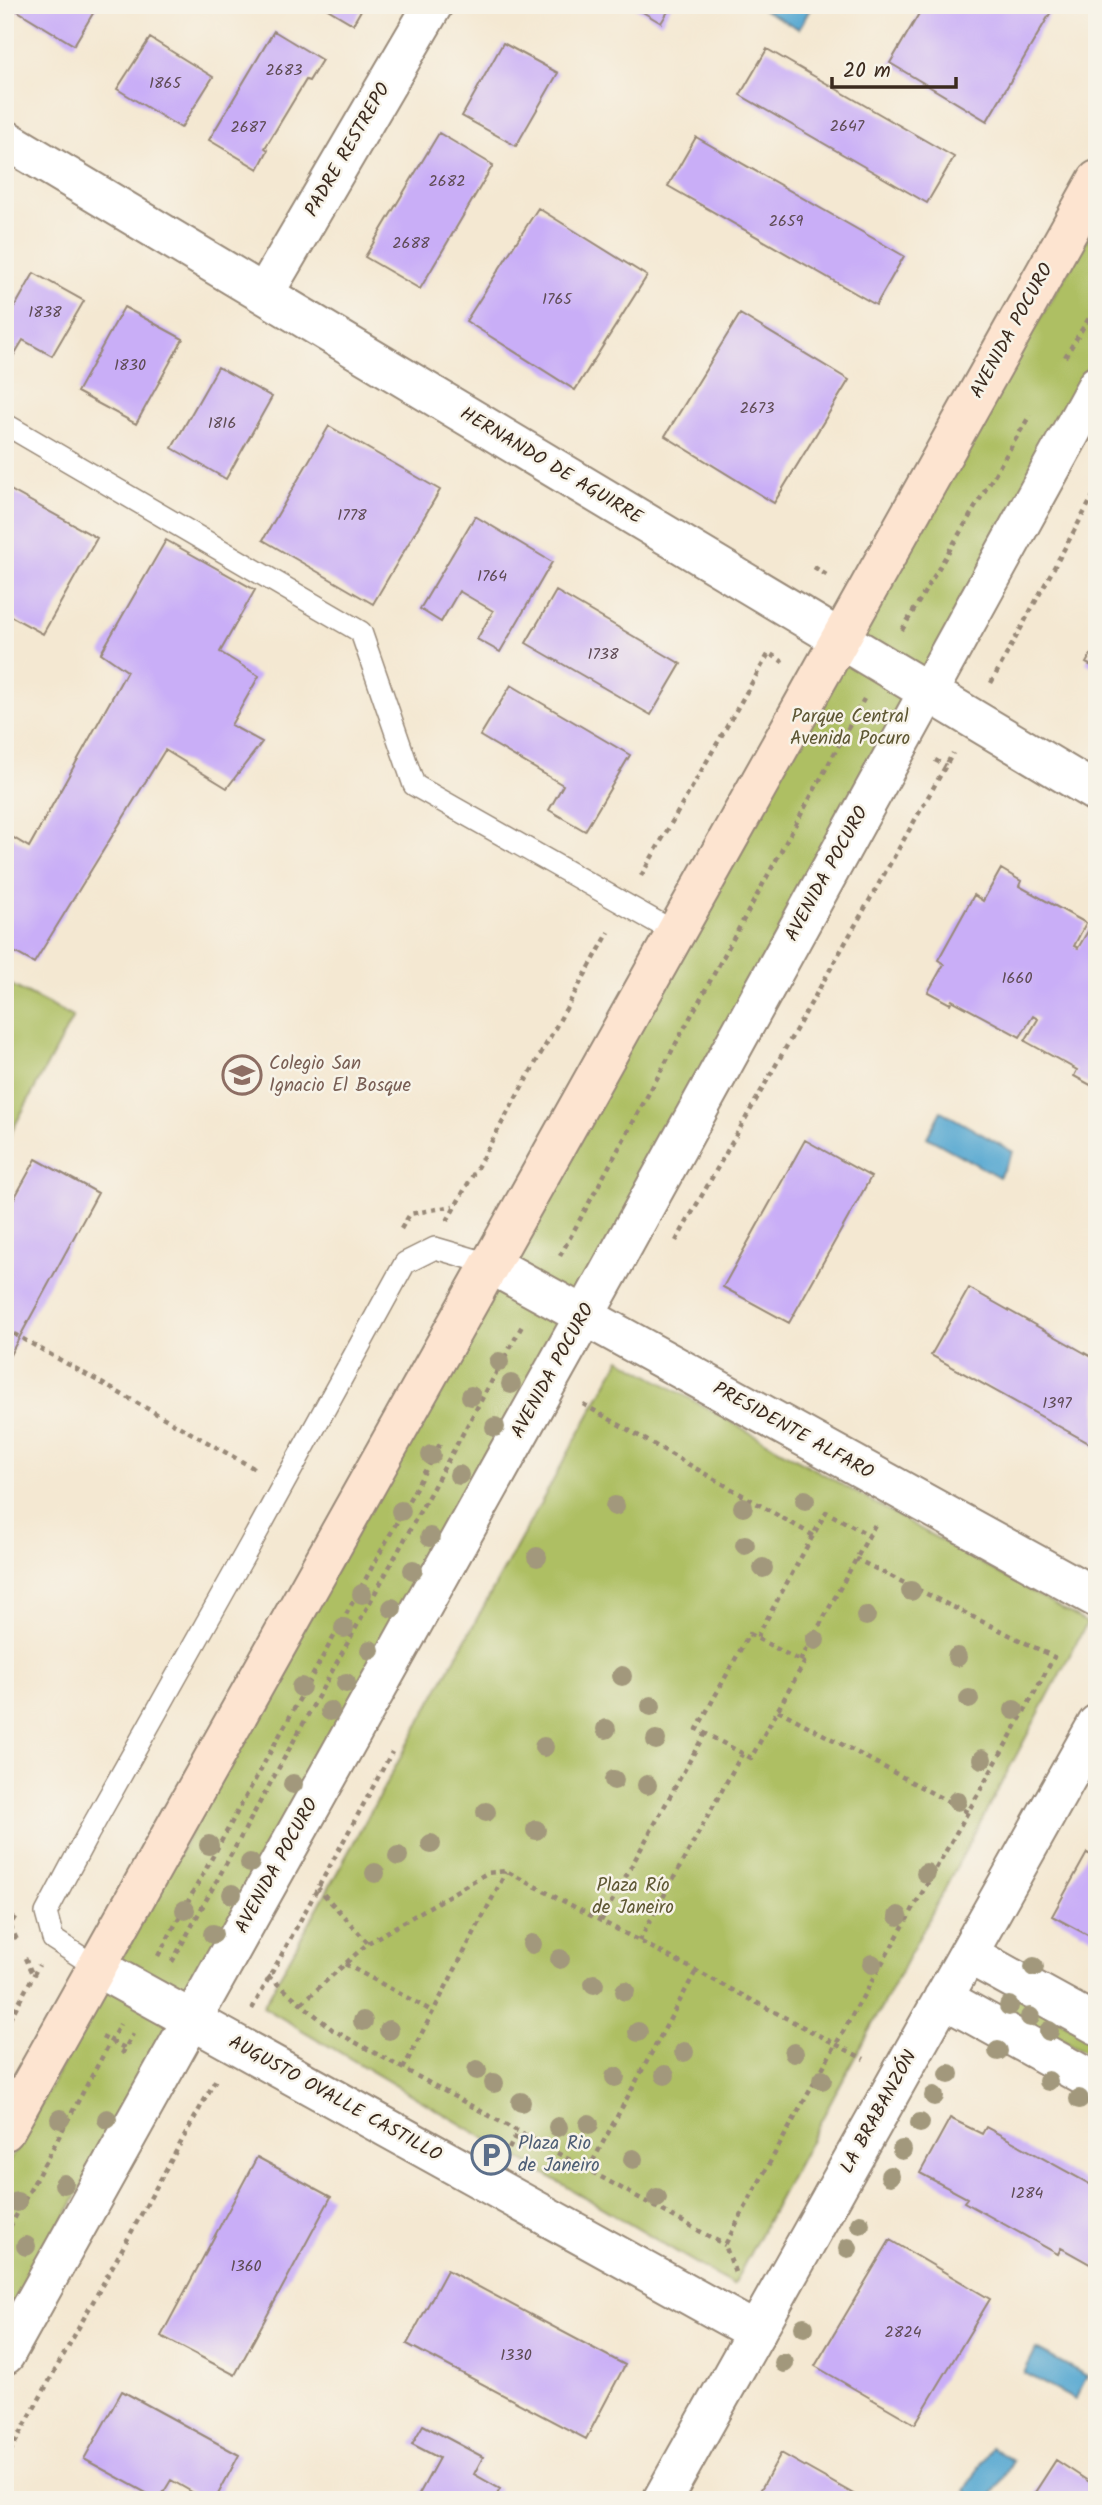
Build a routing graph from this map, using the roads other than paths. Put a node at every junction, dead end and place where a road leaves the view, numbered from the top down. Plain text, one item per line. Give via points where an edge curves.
1 (433, 5) edge
2 (5, 139) edge
3 (1097, 180) edge
4 (264, 294) junction
5 (1097, 385) edge
6 (5, 424) edge
7 (840, 640) junction
8 (929, 693) junction
9 (1097, 793) edge
10 (676, 933) junction
11 (490, 1264) junction
12 (584, 1316) junction
13 (1097, 1598) edge
14 (1097, 1724) edge
15 (968, 1954) junction
16 (98, 1968) junction
17 (943, 1998) junction
18 (191, 2020) junction
19 (1097, 2025) edge
20 (1097, 2083) edge
21 (5, 2131) edge
22 (756, 2332) junction
23 (5, 2355) edge
24 (662, 2500) edge

1 - 4 street, PADRE RESTREPO
2 - 4 street, HERNANDO DE AGUIRRE
3 - 7 main road, AVENIDA POCURO
4 - 7 street, HERNANDO DE AGUIRRE
5 - 8 street, AVENIDA POCURO
6 - 10 lane via 361,632 414,785
7 - 8 street, HERNANDO DE AGUIRRE
7 - 10 main road, AVENIDA POCURO
8 - 9 street, HERNANDO DE AGUIRRE
8 - 12 street, AVENIDA POCURO
10 - 11 main road, AVENIDA POCURO
11 - 12 street, PRESIDENTE ALFARO
11 - 16 main road, AVENIDA POCURO
11 - 16 lane via 435,1248 405,1263 46,1913 53,1939
12 - 13 street, PRESIDENTE ALFARO
12 - 18 street, AVENIDA POCURO
14 - 15 street, LA BRABANZÓN
15 - 17 street, LA BRABANZÓN
15 - 19 street
16 - 18 street, AUGUSTO OVALLE CASTILLO
16 - 21 main road, AVENIDA POCURO
17 - 20 street
17 - 22 street, LA BRABANZÓN
18 - 22 street, AUGUSTO OVALLE CASTILLO
18 - 23 street, AVENIDA POCURO
22 - 24 street, LA BRABANZÓN

